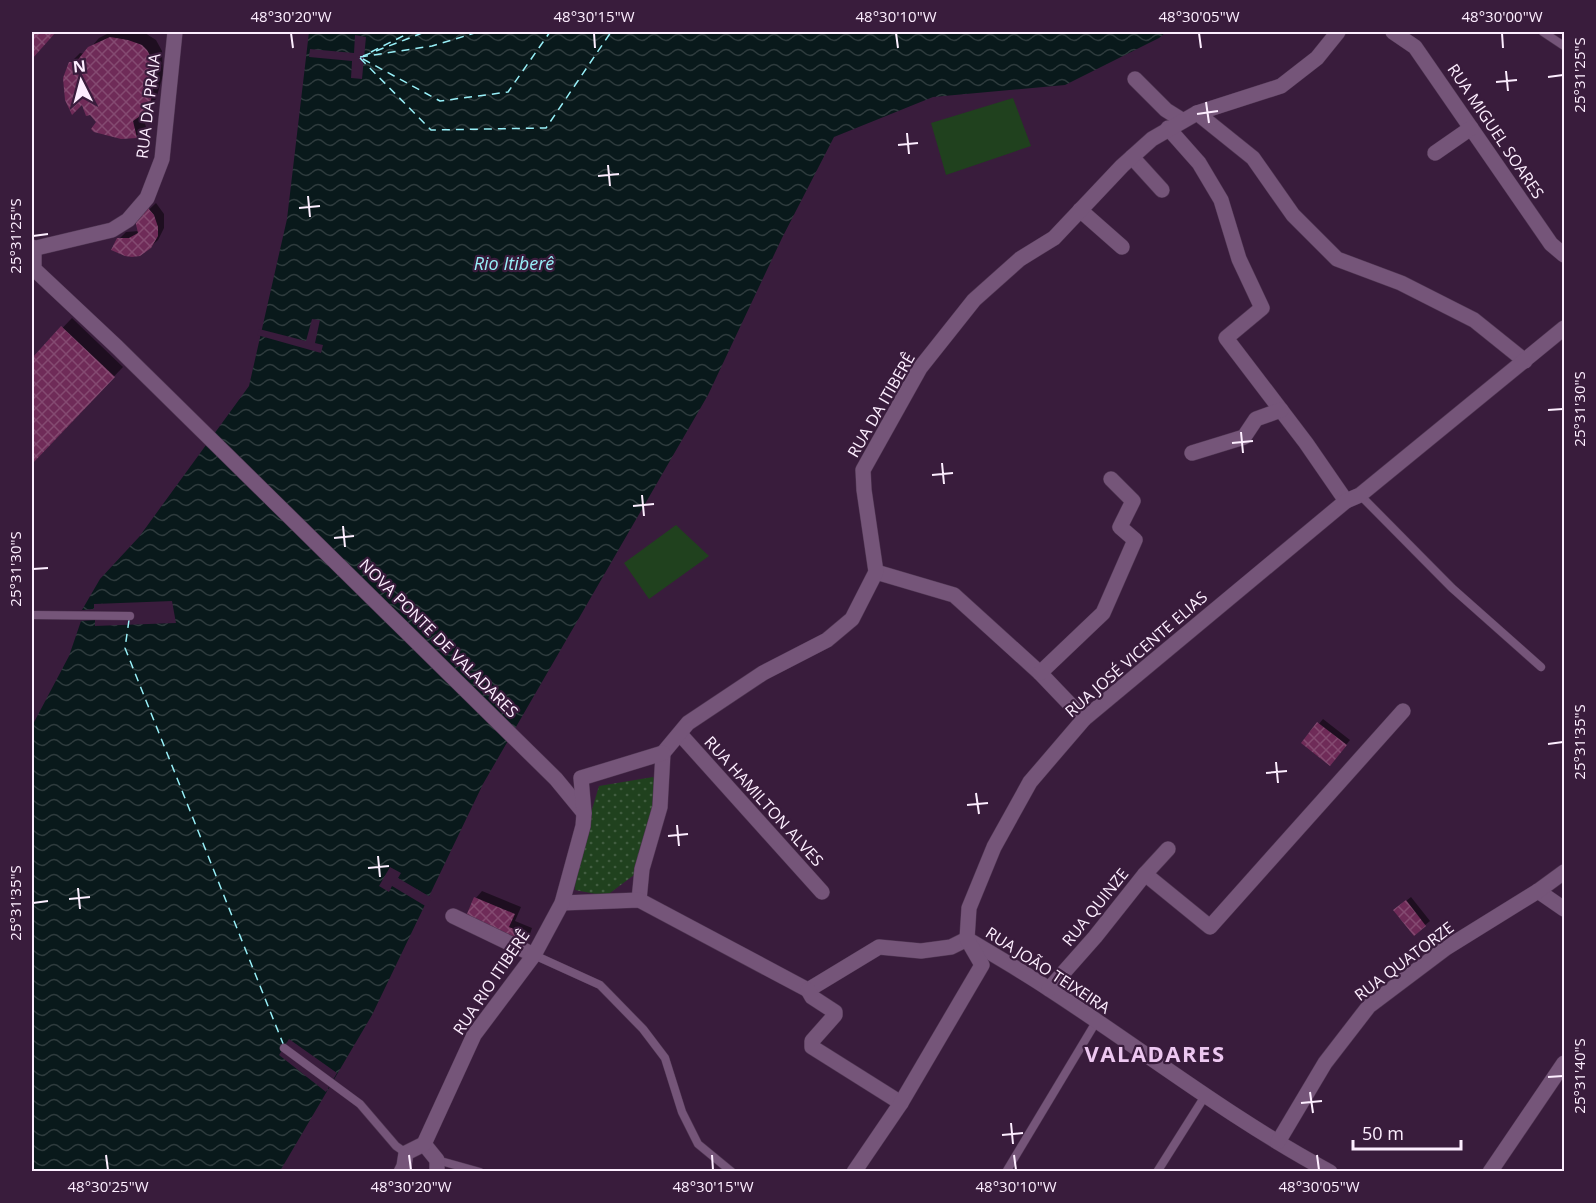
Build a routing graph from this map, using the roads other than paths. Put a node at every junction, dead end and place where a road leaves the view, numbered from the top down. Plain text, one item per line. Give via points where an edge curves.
1 (175, 32) edge
2 (1338, 32) edge
3 (1393, 32) edge
4 (1543, 32) edge
5 (1564, 46) edge
6 (1135, 79) dead end
7 (1197, 113) junction
8 (1182, 120) junction
9 (1168, 128) junction
10 (1472, 128) junction
11 (1435, 153) dead end
12 (1132, 157) junction
13 (1162, 190) dead end
14 (1080, 210) junction
15 (1122, 247) dead end
16 (32, 248) edge
17 (1564, 255) edge
18 (1564, 328) edge
19 (1525, 361) junction
20 (1281, 410) junction
21 (1192, 453) dead end
22 (1111, 479) dead end
23 (1353, 498) junction
24 (876, 572) junction
25 (32, 615) edge
26 (130, 616) dead end
27 (1541, 667) dead end
28 (1040, 673) junction
29 (1403, 711) dead end
30 (1084, 719) junction
31 (680, 734) junction
32 (663, 753) junction
33 (585, 813) junction
34 (1168, 849) dead end
35 (1564, 872) edge
36 (1144, 874) junction
37 (1538, 891) junction
38 (822, 892) dead end
39 (639, 900) junction
40 (562, 903) junction
41 (1564, 909) edge
42 (453, 916) dead end
43 (967, 939) junction
44 (534, 955) junction
45 (1049, 989) junction
46 (808, 990) junction
47 (1096, 1022) junction
48 (284, 1048) dead end
49 (1564, 1063) edge
50 (1205, 1096) junction
51 (901, 1102) junction
52 (1278, 1142) junction
53 (424, 1143) junction
54 (406, 1153) junction
55 (437, 1166) edge
56 (1309, 1167) edge
57 (1010, 1170) edge
58 (401, 1172) edge
59 (480, 1172) edge
60 (732, 1172) edge
61 (854, 1172) edge
62 (1157, 1172) edge
63 (1330, 1172) edge
64 (1490, 1172) edge

1 - 16 street, RUA DA PRAIA via 162,159 147,198 128,220 112,230
2 - 7 street, RUA DA ITIBERÊ via 1317,58 1281,86
3 - 10 street, RUA MIGUEL SOARES via 1415,47
4 - 5 lane
6 - 8 street
7 - 8 street, RUA DA ITIBERÊ
7 - 19 street via 1253,158 1293,215 1337,259 1401,283 1474,320
8 - 9 street, RUA DA ITIBERÊ
9 - 12 street, RUA DA ITIBERÊ
9 - 20 street via 1199,163 1221,200 1239,260 1262,308 1226,338
10 - 11 street
10 - 17 street, RUA MIGUEL SOARES via 1551,244
12 - 13 street
12 - 14 street, RUA DA ITIBERÊ
14 - 15 street
14 - 24 street, RUA DA ITIBERÊ via 1054,238 1020,259 974,300 921,368 863,470
16 - 33 street, NOVA PONTE DE VALADARES via 34,269 556,779
18 - 19 street, RUA JOSÉ VICENTE ELIAS
19 - 23 street, RUA JOSÉ VICENTE ELIAS
20 - 21 street via 1256,419 1244,437
20 - 23 street
22 - 28 street via 1133,501 1120,527 1135,540 1103,613
23 - 27 lane
23 - 30 street, RUA JOSÉ VICENTE ELIAS
24 - 28 street via 954,595
24 - 31 street via 852,619 827,640 763,673 688,723
25 - 26 lane
28 - 30 street
29 - 36 street via 1210,927
30 - 43 street, RUA JOSÉ VICENTE ELIAS via 1030,782 994,847 969,909
31 - 32 street
31 - 38 street, RUA HAMILTON ALVES
32 - 33 street, RUA RIO ITIBERÊ via 581,778
32 - 39 street via 660,807 642,869
33 - 40 street, RUA RIO ITIBERÊ
34 - 36 street, RUA QUINZE
35 - 37 street, RUA QUATORZE
36 - 45 street, RUA QUINZE
37 - 41 street
37 - 52 street, RUA QUATORZE via 1446,948 1369,1006 1324,1063
39 - 40 street
39 - 46 street
40 - 44 street, RUA RIO ITIBERÊ
42 - 44 street
43 - 45 street, RUA JOÃO TEIXEIRA
43 - 46 street, RUA JOÃO TEIXEIRA via 951,947 921,951 879,947
43 - 51 street via 982,965
44 - 53 street, RUA RIO ITIBERÊ via 474,1035
44 - 60 lane via 600,984 643,1029 664,1058 682,1112 698,1144
45 - 47 street, RUA JOÃO TEIXEIRA
46 - 51 street via 835,1012 812,1041 812,1047
47 - 50 street, RUA JOÃO TEIXEIRA
47 - 57 lane
48 - 54 lane via 360,1104
49 - 64 street
50 - 52 street, RUA JOÃO TEIXEIRA
50 - 62 lane
51 - 61 street
52 - 56 street, RUA JOÃO TEIXEIRA
53 - 54 street
53 - 55 street
54 - 58 street
55 - 59 lane
56 - 63 street, RUA JOÃO TEIXEIRA

